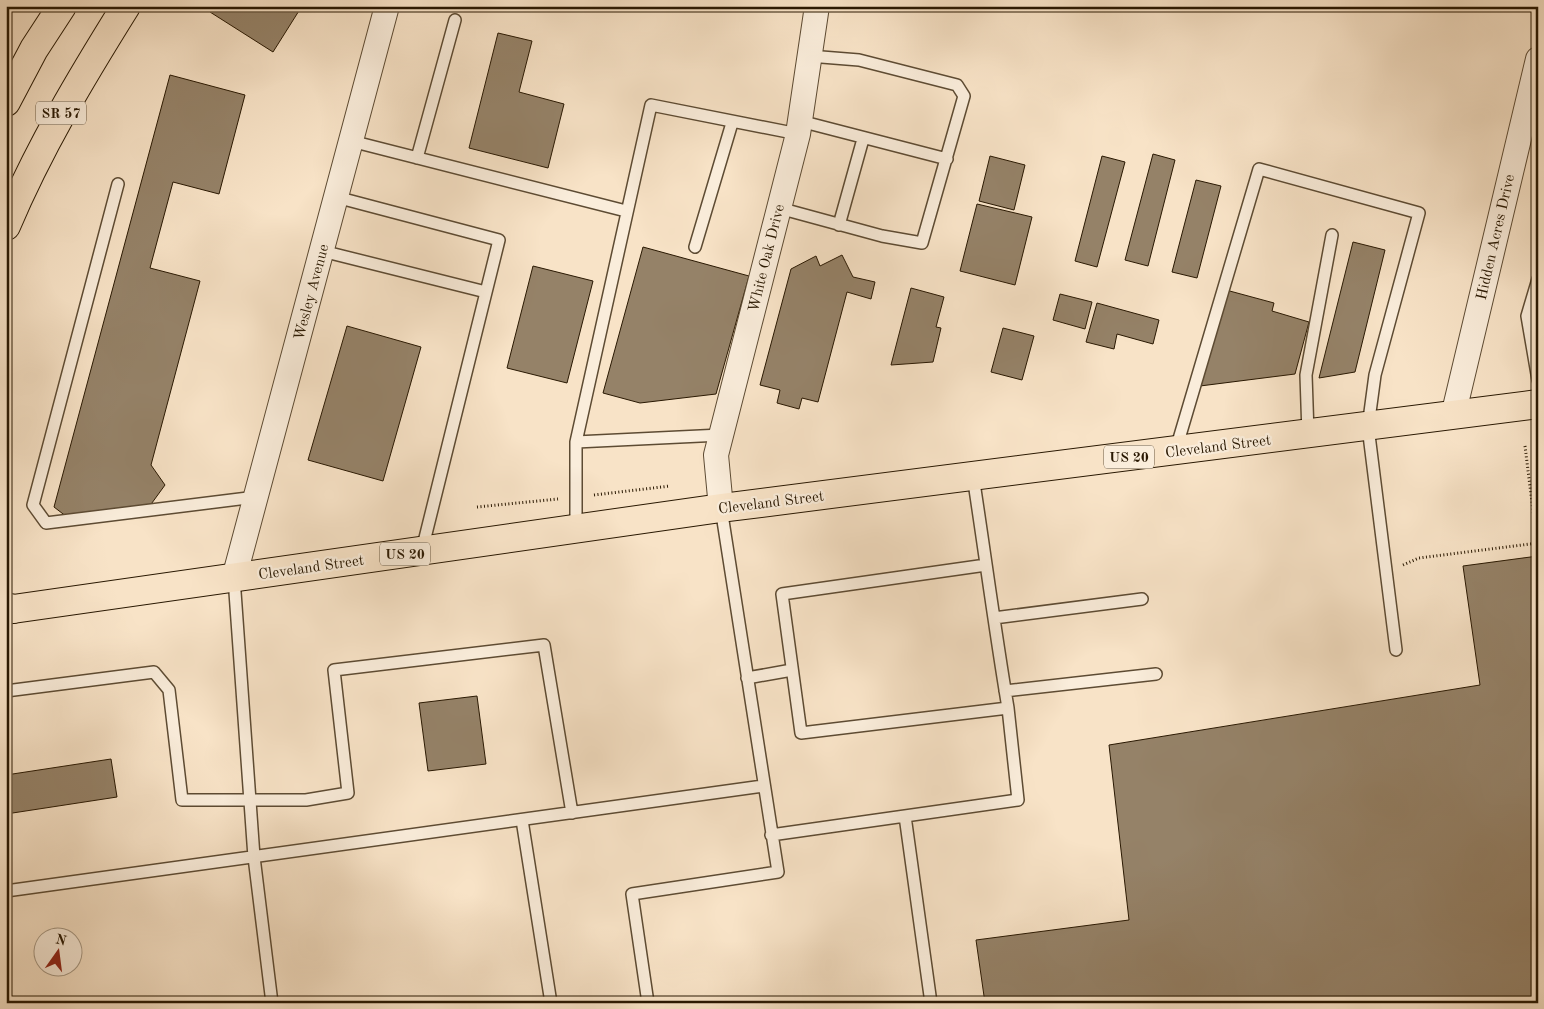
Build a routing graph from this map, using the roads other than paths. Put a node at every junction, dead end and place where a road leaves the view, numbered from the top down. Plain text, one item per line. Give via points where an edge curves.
1 (62, 6) edge
2 (126, 6) edge
3 (387, 6) edge
4 (817, 6) edge
5 (455, 20) dead end
6 (810, 56) junction
7 (1538, 59) edge
8 (6, 102) edge
9 (732, 123) junction
10 (799, 128) junction
11 (863, 139) junction
12 (351, 141) junction
13 (417, 158) junction
14 (948, 159) junction
15 (118, 184) dead end
16 (336, 197) junction
17 (779, 208) junction
18 (626, 211) junction
19 (839, 225) junction
20 (6, 226) edge
21 (1332, 235) dead end
22 (695, 247) dead end
23 (322, 251) junction
24 (1538, 278) edge
25 (486, 292) junction
26 (1538, 380) edge
27 (1538, 404) edge
28 (1453, 416) junction
29 (1368, 427) junction
30 (1308, 434) junction
31 (721, 435) junction
32 (576, 442) junction
33 (1176, 451) junction
34 (973, 476) junction
35 (256, 496) junction
36 (721, 508) junction
37 (576, 529) junction
38 (421, 551) junction
39 (986, 565) junction
40 (234, 578) junction
41 (1142, 599) dead end
42 (8, 609) edge
43 (994, 618) junction
44 (1396, 650) dead end
45 (792, 670) junction
46 (1156, 674) dead end
47 (747, 678) junction
48 (6, 691) edge
49 (1005, 691) junction
50 (1008, 708) junction
51 (764, 786) junction
52 (249, 799) junction
53 (572, 812) junction
54 (905, 816) junction
55 (522, 820) junction
56 (771, 835) junction
57 (254, 857) junction
58 (6, 891) edge
59 (272, 1003) edge
60 (551, 1003) edge
61 (648, 1003) edge
62 (931, 1003) edge

1 - 8 main road
2 - 20 main road, SR 57 via 41,149
3 - 12 street, Wesley Avenue
4 - 6 street, White Oak Drive
5 - 13 lane
6 - 10 street, White Oak Drive
6 - 14 lane via 859,60 957,85 964,96
7 - 28 street, Hidden Acres Drive
9 - 10 lane
9 - 18 lane via 651,105
9 - 22 lane
10 - 11 lane
10 - 17 street, White Oak Drive
11 - 14 lane
11 - 19 lane
12 - 13 lane
12 - 16 street, Wesley Avenue
13 - 18 lane
14 - 19 lane via 922,243
15 - 35 lane via 34,505 46,523
16 - 23 street, Wesley Avenue
16 - 25 lane via 499,240
17 - 19 lane
17 - 31 street, White Oak Drive
18 - 32 lane
21 - 30 lane via 1306,375
23 - 25 lane
23 - 35 street, Wesley Avenue
24 - 26 lane via 1527,316
25 - 38 lane
27 - 28 main road, Cleveland Street / US 20
28 - 29 main road, Cleveland Street / US 20
29 - 30 main road, Cleveland Street / US 20
29 - 33 lane via 1375,375 1419,213 1259,169
29 - 44 lane
30 - 33 main road, Cleveland Street / US 20
31 - 32 lane
31 - 36 street, White Oak Drive via 716,454
32 - 37 lane
33 - 34 main road, Cleveland Street / US 20
34 - 36 main road, Cleveland Street / US 20
34 - 39 lane
35 - 40 street, Wesley Avenue
36 - 37 main road, Cleveland Street / US 20
36 - 47 lane
37 - 38 main road, Cleveland Street / US 20
38 - 40 main road, Cleveland Street / US 20
39 - 43 lane
39 - 45 lane via 782,594
40 - 42 main road, Cleveland Street / US 20
40 - 52 lane
41 - 43 lane
43 - 49 lane
45 - 47 lane
45 - 50 lane via 801,733
46 - 49 lane
47 - 51 lane
48 - 52 lane via 154,672 169,690 182,800
49 - 50 lane
50 - 54 lane via 1018,800
51 - 53 lane
51 - 56 lane
52 - 53 lane via 306,800 348,793 334,670 544,645
52 - 57 lane
53 - 55 lane
54 - 56 lane
54 - 62 lane
55 - 57 lane
55 - 60 lane
56 - 61 lane via 778,872 632,894
57 - 58 lane
57 - 59 lane

